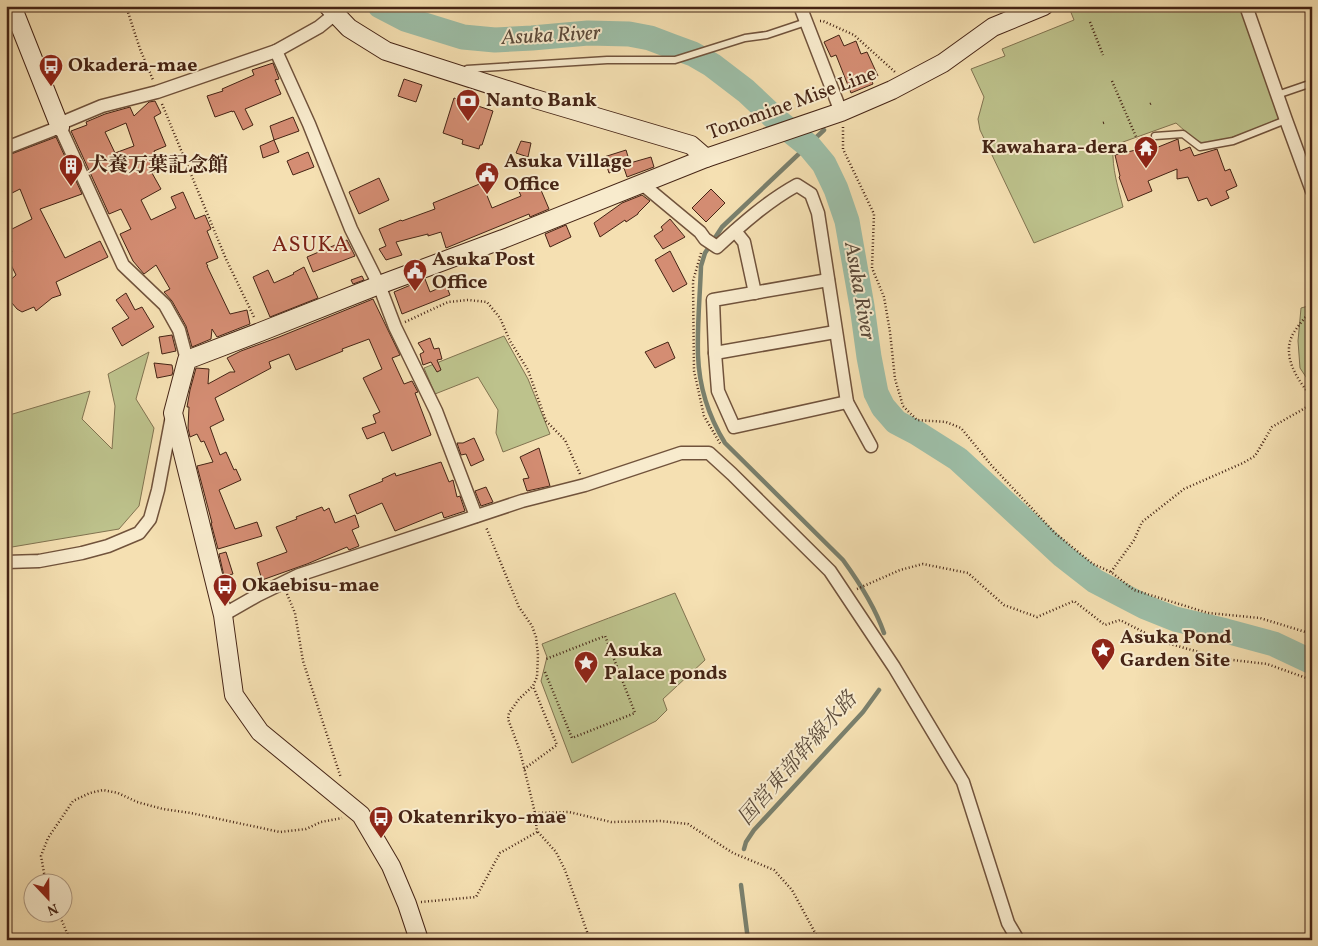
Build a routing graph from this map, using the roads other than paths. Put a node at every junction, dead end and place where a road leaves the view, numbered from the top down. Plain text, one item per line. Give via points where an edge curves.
1 (12, 6) edge
2 (800, 6) edge
3 (1044, 6) edge
4 (1246, 6) edge
5 (331, 10) edge
6 (806, 22) junction
7 (276, 51) junction
8 (462, 75) junction
9 (1312, 83) edge
10 (1277, 96) junction
11 (842, 112) junction
12 (1286, 120) junction
13 (60, 125) junction
14 (1156, 136) dead end
15 (6, 148) edge
16 (706, 158) junction
17 (641, 184) junction
18 (1312, 190) edge
19 (735, 231) junction
20 (828, 280) junction
21 (379, 285) junction
22 (755, 293) junction
23 (835, 332) junction
24 (715, 353) junction
25 (187, 360) junction
26 (847, 402) junction
27 (173, 412) junction
28 (871, 446) dead end
29 (476, 516) junction
30 (6, 562) edge
31 (223, 615) junction
32 (419, 940) edge
33 (1018, 940) edge

1 - 13 street
2 - 6 street
3 - 11 street, Tonomine Mise Line via 993,27 943,63
4 - 10 street
5 - 7 street via 319,27
5 - 8 street, Tonomine Mise Line via 349,28 386,50
6 - 8 lane via 675,60 607,60 467,69
6 - 11 street
7 - 13 street via 157,92 102,106
7 - 21 street via 310,124 352,230
8 - 16 street, Tonomine Mise Line via 691,144
9 - 10 lane
10 - 12 street
11 - 16 street, Tonomine Mise Line
12 - 14 lane via 1233,141 1200,147 1183,134
12 - 18 street
13 - 15 street
13 - 25 street via 123,265 165,305 179,330
16 - 17 street
17 - 19 street via 717,247
17 - 21 street
19 - 20 street via 782,193 797,185 811,194 818,213
19 - 22 street via 744,242
20 - 22 street
20 - 23 street
21 - 25 street
21 - 29 street via 395,327 436,412
22 - 24 street via 713,300
23 - 24 street
23 - 26 street
24 - 26 street via 718,391 734,427
25 - 27 street
26 - 28 street
27 - 30 street via 150,519 139,533 82,553 39,561
27 - 31 street
29 - 31 street via 299,575
29 - 33 street via 682,454 709,453 830,571 894,667 963,782 1008,923
31 - 32 street via 234,695 260,732 361,815 392,866

